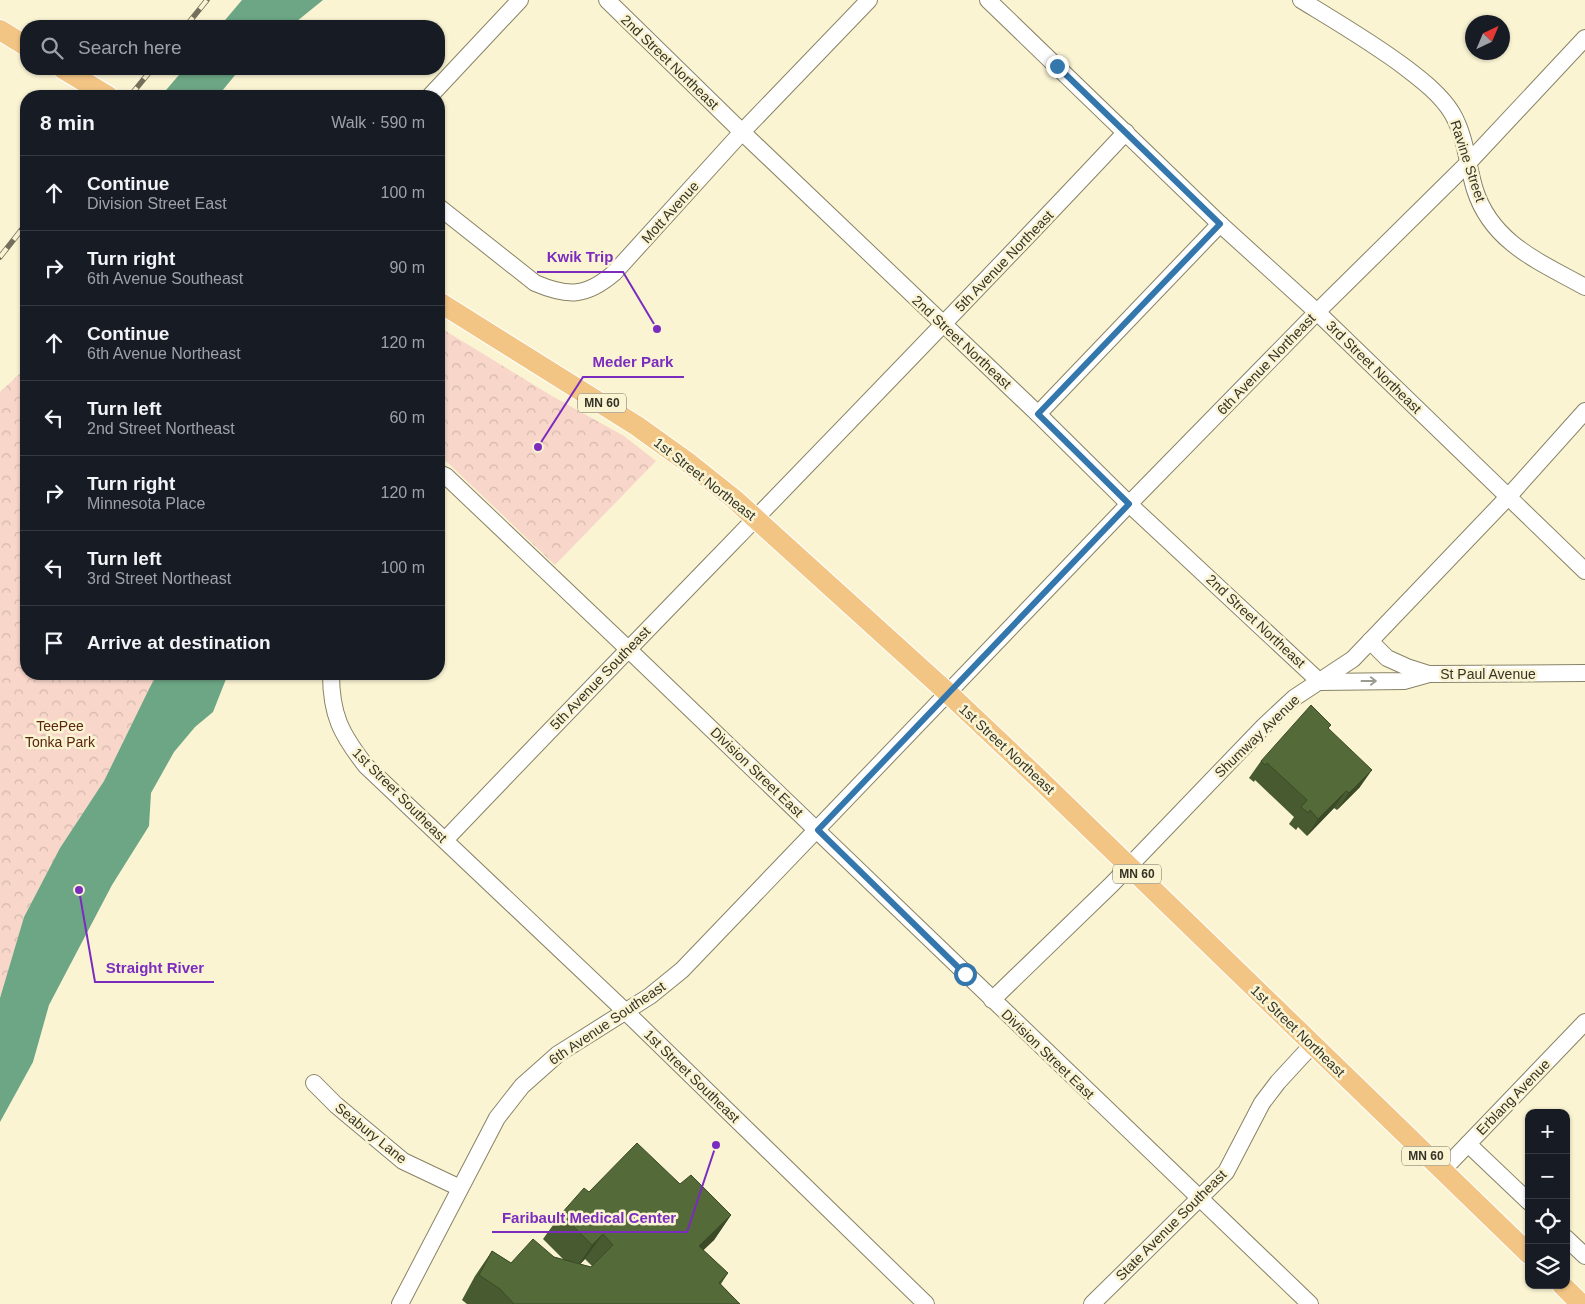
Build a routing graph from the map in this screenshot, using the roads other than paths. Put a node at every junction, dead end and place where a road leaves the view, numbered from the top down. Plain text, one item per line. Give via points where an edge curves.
1 (520, 0) edge
2 (607, 0) edge
3 (869, 0) edge
4 (988, 0) edge
5 (1301, 0) edge
6 (0, 30) edge
7 (1585, 38) edge
8 (20, 42) edge
9 (73, 75) edge
10 (98, 90) edge
11 (436, 90) edge
12 (742, 132) junction
13 (1126, 132) junction
14 (1468, 162) junction
15 (445, 212) edge
16 (1220, 224) junction
17 (1585, 287) edge
18 (445, 306) edge
19 (1317, 312) junction
20 (943, 325) junction
21 (1585, 411) edge
22 (1038, 414) junction
23 (445, 476) edge
24 (1508, 496) junction
25 (1129, 504) junction
26 (756, 519) junction
27 (1585, 571) edge
28 (1370, 642) junction
29 (628, 648) junction
30 (1585, 673) edge
31 (1429, 674) junction
32 (331, 680) edge
33 (1320, 682) junction
34 (948, 693) junction
35 (818, 830) junction
36 (445, 840) junction
37 (1129, 866) junction
38 (992, 1000) junction
39 (626, 1012) junction
40 (1585, 1022) edge
41 (1313, 1044) junction
42 (314, 1083) dead end
43 (1468, 1144) junction
44 (1442, 1171) junction
45 (460, 1188) junction
46 (1200, 1199) junction
47 (1526, 1199) edge
48 (1570, 1242) edge
49 (1525, 1250) edge
50 (1585, 1256) edge
51 (1566, 1289) edge
52 (400, 1304) edge
53 (926, 1304) edge
54 (1092, 1304) edge
55 (1310, 1304) edge
56 (1581, 1304) edge

1 - 11 street
2 - 12 street, 2nd Street Northeast
3 - 12 street, Mott Avenue
4 - 13 street, 3rd Street Northeast
5 - 14 street, Ravine Street via 1376,45 1435,92 1452,113
6 - 8 main road
7 - 14 street, 6th Avenue Northeast
9 - 10 main road
12 - 15 street, Mott Avenue via 620,266 602,283 588,290 572,293 553,291 535,282
12 - 20 street, 2nd Street Northeast
13 - 16 street, 3rd Street Northeast
13 - 20 street, 5th Avenue Northeast
14 - 17 street, Ravine Street via 1475,190 1487,216 1504,238 1527,256
14 - 19 street, 6th Avenue Northeast
16 - 19 street, 3rd Street Northeast
16 - 22 street
18 - 26 main road, 1st Street Northeast / MN 60 via 637,426
19 - 24 street, 3rd Street Northeast
19 - 25 street, 6th Avenue Northeast
20 - 22 street, 2nd Street Northeast
20 - 26 street, 5th Avenue Northeast
21 - 24 street, Shumway Avenue
22 - 25 street, 2nd Street Northeast
23 - 29 street, Division Street East
24 - 27 street, 3rd Street Northeast
24 - 28 street, Shumway Avenue
25 - 33 street, 2nd Street Northeast
25 - 34 street, 6th Avenue Northeast
26 - 29 street, 5th Avenue Southeast
26 - 34 main road, 1st Street Northeast / MN 60
28 - 31 street, St Paul Avenue via 1387,658
28 - 33 street, Shumway Avenue via 1353,659
29 - 35 street, Division Street East
29 - 36 street, 5th Avenue Southeast
30 - 31 street, St Paul Avenue
33 -> 31 street via 1404,680
32 - 36 street, 1st Street Southeast via 336,718 348,744 366,766
33 - 37 street, Shumway Avenue via 1294,698 1264,726
34 - 35 street, 6th Avenue Southeast
34 - 37 main road, 1st Street Northeast / MN 60
35 - 38 street, Division Street East
35 - 39 street, 6th Avenue Southeast via 682,970
36 - 39 street, 1st Street Southeast
37 - 38 street, Shumway Avenue
37 - 41 main road, 1st Street Northeast / MN 60
38 - 46 street, Division Street East
39 - 45 street, 6th Avenue Southeast via 558,1054 522,1086 497,1118
39 - 53 street, 1st Street Southeast
40 - 43 street, Erblang Avenue
41 - 44 main road, 1st Street Northeast / MN 60
41 - 46 street, State Avenue Southeast via 1262,1103 1226,1172
42 - 45 street, Seabury Lane via 403,1161
43 - 44 street, Erblang Avenue
43 - 47 street
44 - 49 main road, 1st Street Northeast / MN 60
45 - 52 street, 6th Avenue Southeast
46 - 54 street, State Avenue Southeast
46 - 55 street, Division Street East
48 - 50 street
51 - 56 main road

